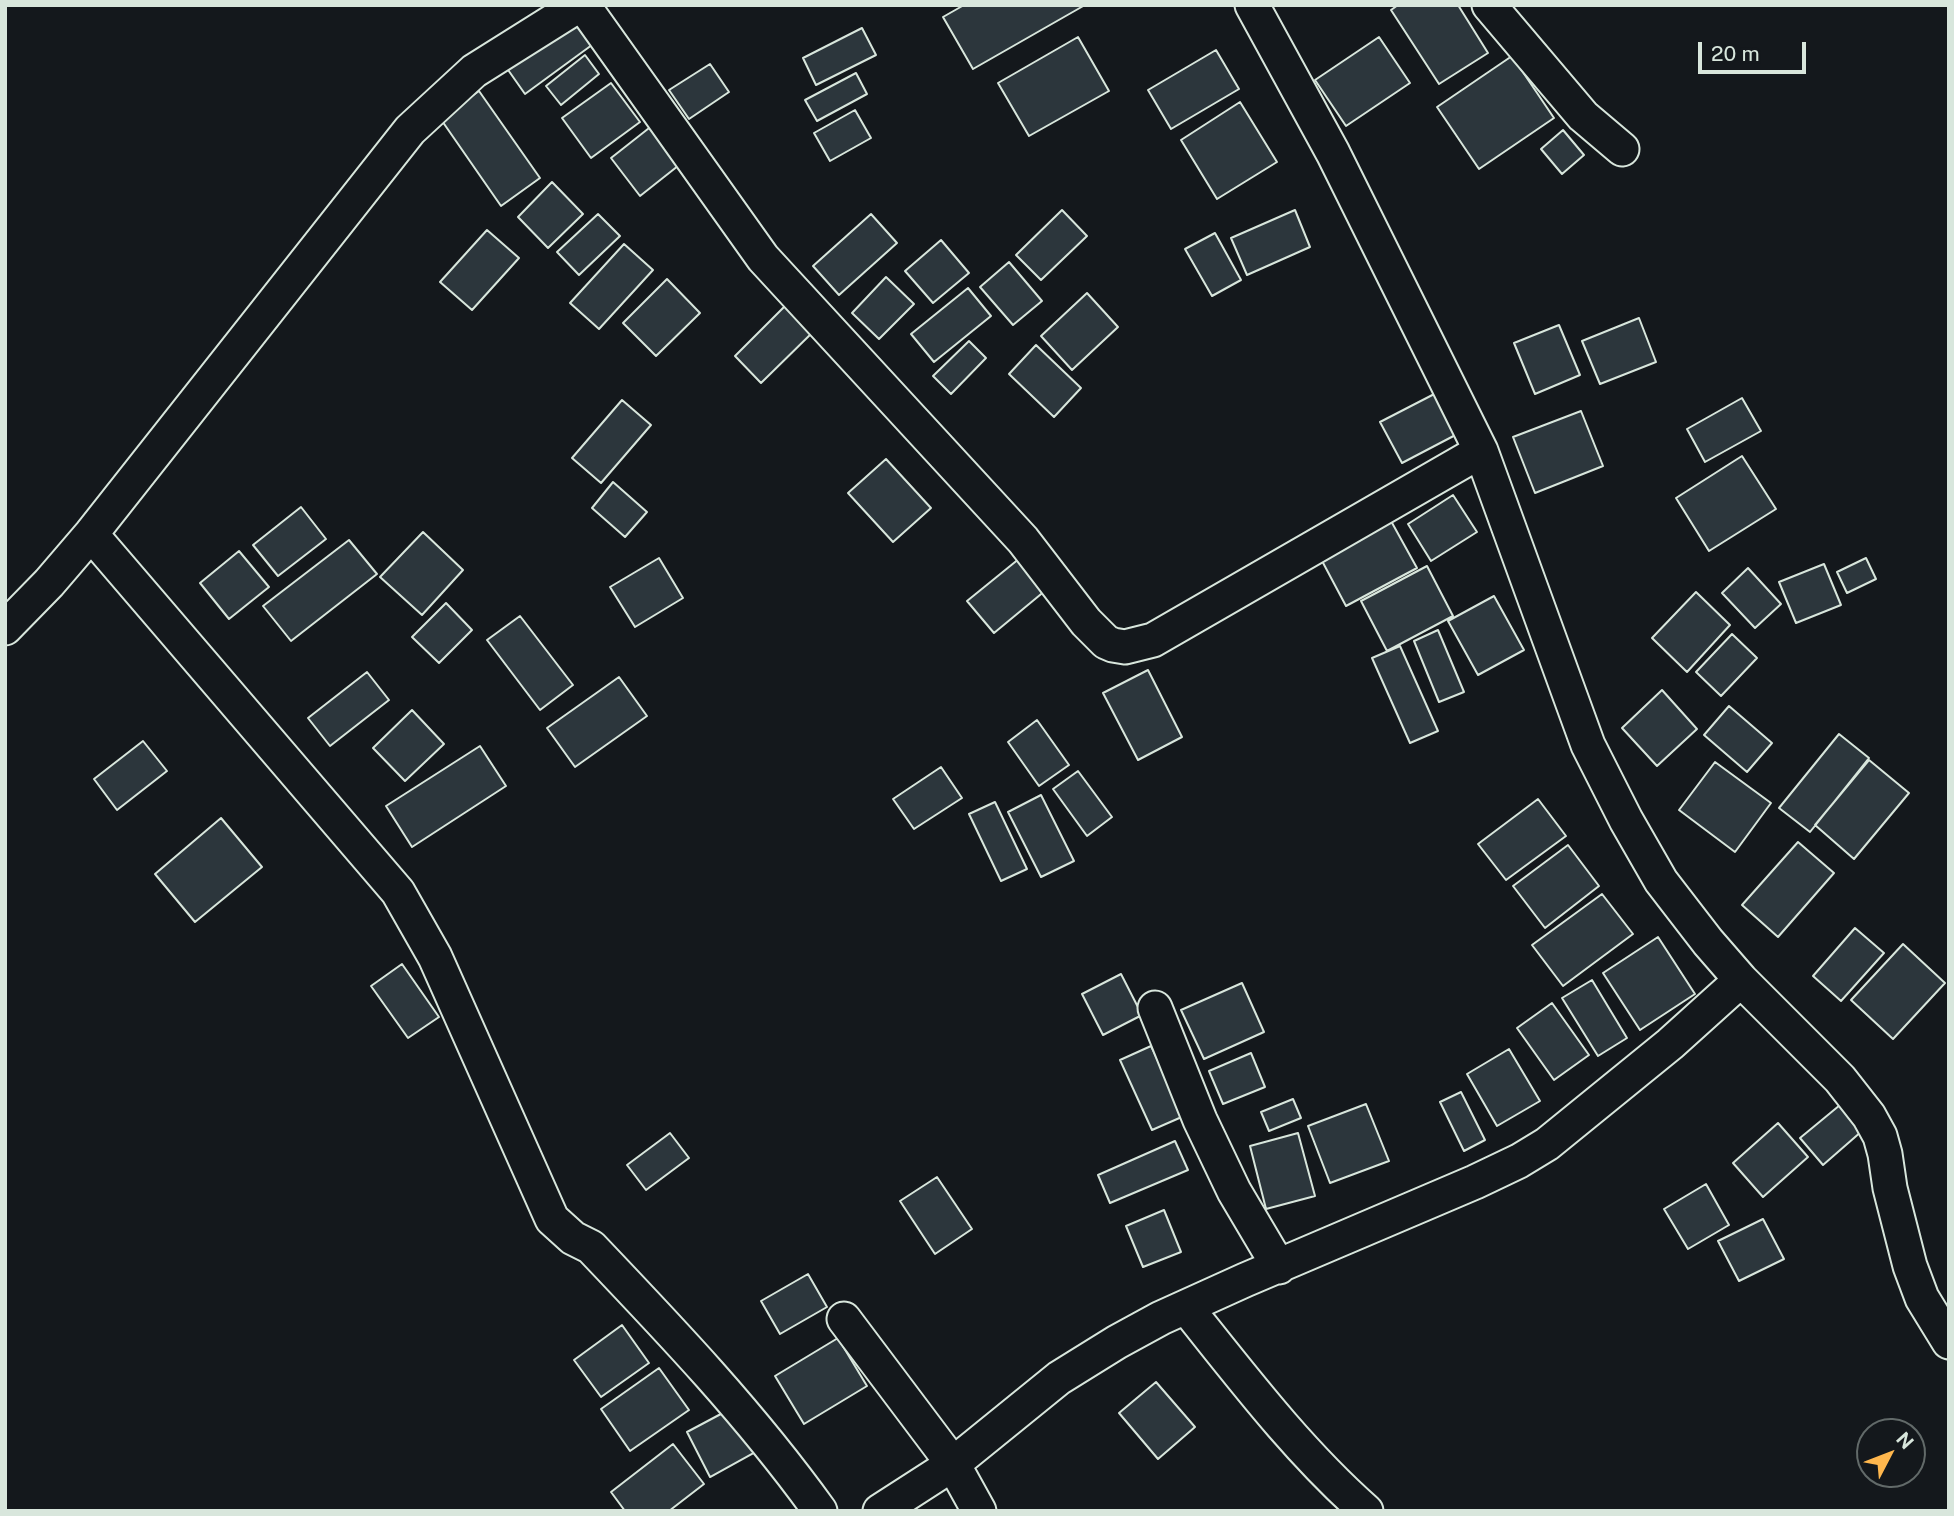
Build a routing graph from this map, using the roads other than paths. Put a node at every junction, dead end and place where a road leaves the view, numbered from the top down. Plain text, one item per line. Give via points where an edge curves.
1 (581, 5) edge
2 (1252, 5) edge
3 (1489, 5) edge
4 (1622, 149) dead end
5 (1481, 451) junction
6 (91, 534) junction
7 (5, 628) edge
8 (1741, 980) junction
9 (1154, 1008) dead end
10 (1279, 1266) junction
11 (1186, 1307) junction
12 (844, 1319) dead end
13 (1949, 1342) edge
14 (953, 1464) junction
15 (820, 1511) edge
16 (880, 1511) edge
17 (979, 1511) edge
18 (1366, 1511) edge

1 - 5 street via 763,258 1023,540 1106,642 1125,647 1153,640
1 - 6 street via 474,71 410,130
2 - 5 street via 1333,153
3 - 4 street via 1583,116
5 - 8 street via 1588,745 1661,881
6 - 7 street
6 - 15 street via 398,892 435,957 552,1219 591,1247 724,1388
8 - 10 street via 1547,1144 1475,1182
8 - 13 street via 1840,1079 1870,1116 1885,1154 1910,1266 1922,1298
9 - 10 street via 1234,1191
10 - 11 street
11 - 14 street via 1059,1378
11 - 18 street via 1294,1439
12 - 14 street
14 - 16 street
14 - 17 street

